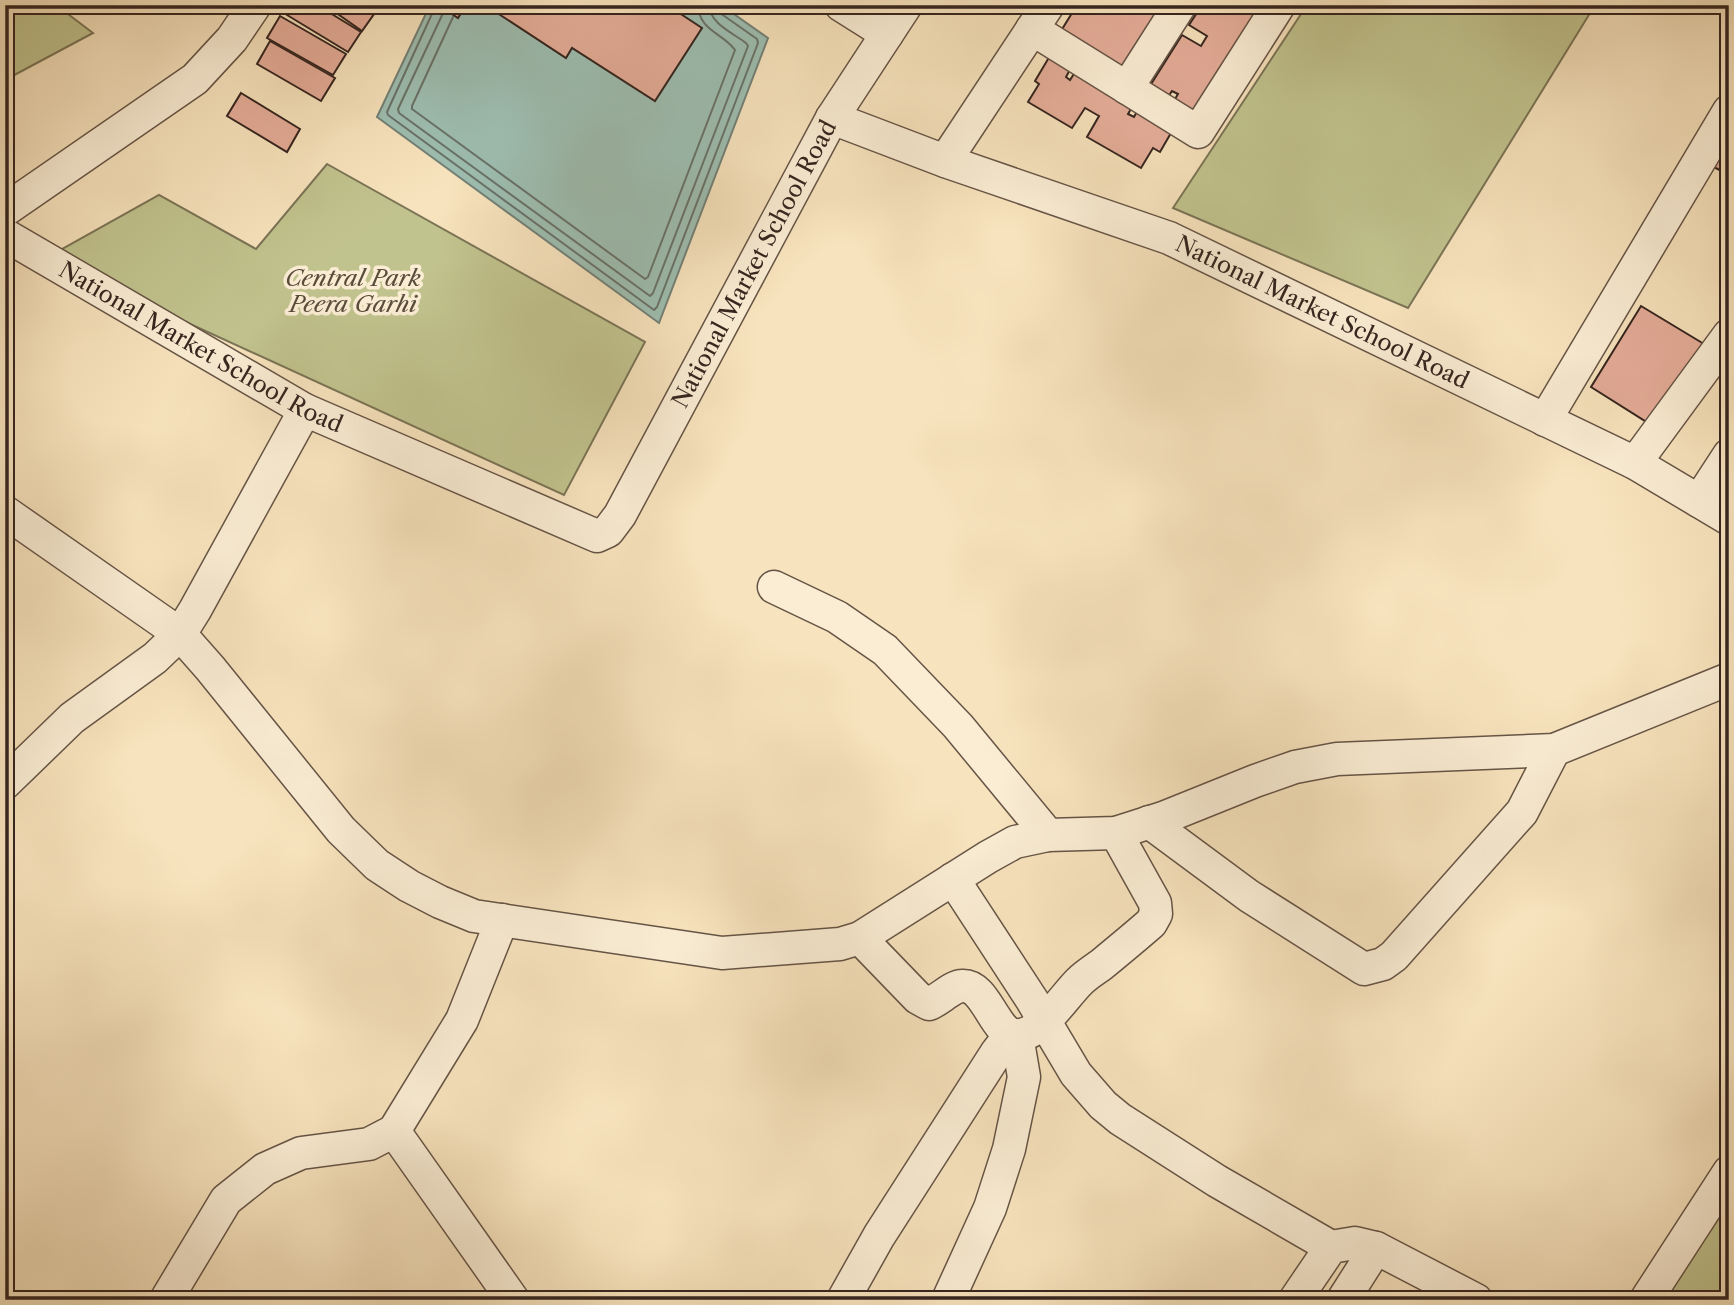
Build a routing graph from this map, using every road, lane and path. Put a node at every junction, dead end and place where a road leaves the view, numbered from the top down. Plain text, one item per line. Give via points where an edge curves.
1 (255, 5) edge
2 (841, 5) edge
3 (906, 5) edge
4 (1180, 5) edge
5 (1279, 5) edge
6 (1040, 17) edge
7 (887, 34) junction
8 (1127, 88) junction
9 (1729, 111) edge
10 (832, 118) junction
11 (945, 161) junction
12 (5, 210) edge
13 (5, 234) edge
14 (1729, 335) edge
15 (305, 410) junction
16 (1545, 419) junction
17 (1729, 455) edge
18 (1635, 463) junction
19 (1699, 501) junction
20 (5, 512) edge
21 (1729, 519) edge
22 (774, 587) dead end
23 (180, 634) junction
24 (1729, 678) edge
25 (1554, 750) junction
26 (12, 765) edge
27 (1149, 822) junction
28 (1115, 833) junction
29 (1048, 835) junction
30 (953, 879) junction
31 (502, 920) junction
32 (860, 938) junction
33 (1024, 1030) junction
34 (394, 1131) junction
35 (1729, 1172) edge
36 (1331, 1247) junction
37 (1376, 1248) junction
38 (166, 1300) edge
39 (513, 1300) edge
40 (843, 1300) edge
41 (948, 1300) edge
42 (1295, 1300) edge
43 (1343, 1300) edge
44 (1476, 1300) edge
45 (1646, 1300) edge

1 - 12 street via 195,79
2 - 7 street
3 - 7 street
4 - 8 street
5 - 8 street via 1198,132
6 - 8 street
6 - 11 street
7 - 10 street
9 - 16 street
10 - 11 street, National Market School Road
10 - 15 street, National Market School Road via 608,531 597,536 585,532
11 - 16 street, National Market School Road via 1169,238
13 - 15 street, National Market School Road
14 - 18 street
15 - 23 street
16 - 18 street, National Market School Road
17 - 19 street
18 - 19 street, National Market School Road
19 - 21 street, National Market School Road
20 - 23 street
22 - 29 street via 837,617 886,650 958,726
23 - 26 street via 155,658
23 - 31 street via 341,830 377,865 440,902 474,916
24 - 25 street
25 - 27 street via 1337,759 1295,767
25 - 27 street via 1522,812 1394,956 1364,969 1249,896
27 - 28 street
28 - 29 street
28 - 33 street via 1156,903 1156,914
29 - 30 street via 1015,842
30 - 32 street
30 - 33 street
31 - 32 street via 722,953 840,944
31 - 34 street via 462,1020
32 - 33 street via 918,998 929,1004 962,985 972,988 1003,1028
33 - 36 street via 1120,1119
33 - 40 street via 997,1052
33 - 41 street via 1024,1077 1009,1149 990,1208
34 - 38 street via 369,1144 301,1153 265,1169 226,1200
34 - 39 street
35 - 45 street
36 - 37 street via 1355,1244
36 - 42 street
37 - 43 street
37 - 44 street

